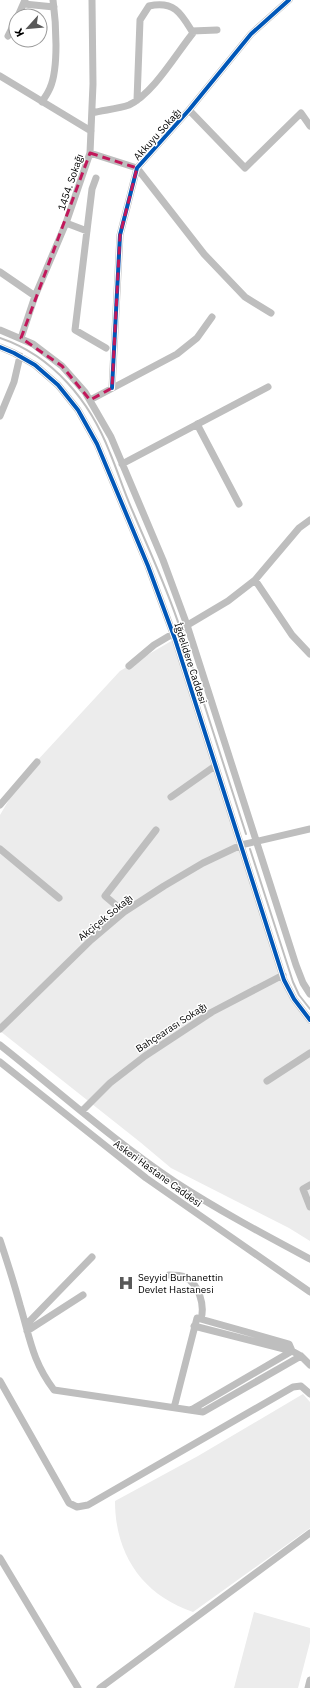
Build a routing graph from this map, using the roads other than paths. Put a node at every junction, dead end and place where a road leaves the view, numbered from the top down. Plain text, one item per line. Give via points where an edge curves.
1 (92, 0) edge
2 (289, 0) edge
3 (25, 2) edge
4 (176, 3) edge
5 (53, 4) edge
6 (217, 30) dead end
7 (192, 31) junction
8 (0, 76) edge
9 (137, 100) junction
10 (42, 102) junction
11 (189, 110) junction
12 (92, 113) junction
13 (310, 126) edge
14 (91, 131) junction
15 (90, 153) junction
16 (137, 168) junction
17 (96, 178) dead end
18 (66, 223) junction
19 (87, 231) junction
20 (0, 272) edge
21 (35, 296) junction
22 (271, 313) dead end
23 (212, 317) dead end
24 (0, 330) edge
25 (21, 338) junction
26 (0, 347) edge
27 (106, 348) dead end
28 (20, 356) junction
29 (268, 387) dead end
30 (112, 388) junction
31 (90, 400) junction
32 (0, 416) edge
33 (197, 424) junction
34 (122, 464) junction
35 (239, 504) dead end
36 (310, 520) edge
37 (255, 580) junction
38 (187, 625) junction
39 (173, 634) junction
40 (310, 654) edge
41 (129, 666) dead end
42 (37, 762) dead end
43 (215, 766) junction
44 (2, 797) edge
45 (170, 797) dead end
46 (0, 805) edge
47 (310, 828) edge
48 (156, 830) dead end
49 (257, 840) junction
50 (241, 845) junction
51 (0, 849) edge
52 (59, 898) dead end
53 (124, 912) junction
54 (283, 975) junction
55 (310, 994) edge
56 (310, 1020) edge
57 (0, 1029) edge
58 (0, 1045) edge
59 (310, 1053) edge
60 (0, 1062) edge
61 (267, 1081) dead end
62 (82, 1111) junction
63 (310, 1185) edge
64 (310, 1207) edge
65 (0, 1240) edge
66 (92, 1257) dead end
67 (310, 1259) edge
68 (169, 1275) dead end
69 (310, 1292) edge
70 (82, 1295) dead end
71 (201, 1319) junction
72 (194, 1326) junction
73 (26, 1328) junction
74 (292, 1351) junction
75 (301, 1356) junction
76 (310, 1365) edge
77 (0, 1381) edge
78 (310, 1394) edge
79 (174, 1408) junction
80 (191, 1410) junction
81 (310, 1533) edge
82 (0, 1558) edge
83 (310, 1680) edge
84 (78, 1688) edge
85 (100, 1688) edge
86 (308, 1688) edge

1 - 12 street, 1454. Sokağı
2 - 11 street, Akkuyu Sokağı via 251,34
3 - 5 street
4 - 7 street
4 - 9 street via 156,2 149,6 140,20
5 - 10 street via 54,74
6 - 7 street
7 - 9 street via 150,89
8 - 10 street
9 - 12 street via 128,105
10 - 14 street
11 - 13 street via 245,168 301,113
11 - 16 street, Akkuyu Sokağı
12 - 14 street, 1454. Sokağı
14 - 15 street, 1454. Sokağı
15 - 16 street
15 - 18 street, 1454. Sokağı
16 - 22 street via 204,254 245,297
16 - 30 street, Akkuyu Sokağı via 120,235
17 - 19 street via 92,189
18 - 19 street
18 - 21 street, 1454. Sokağı
19 - 27 street via 75,330
20 - 21 street
21 - 25 street, 1454. Sokağı
23 - 30 street via 197,338 177,354
24 - 25 street, İğdelidere Caddesi
25 - 31 street, İğdelidere Caddesi via 62,366 78,382
26 - 28 street, İğdelidere Caddesi
28 - 32 street via 14,382
28 - 39 street, İğdelidere Caddesi via 58,384 91,432 148,566
29 - 33 street
30 - 31 street
31 - 34 street, İğdelidere Caddesi via 111,437
33 - 34 street
33 - 35 street
34 - 38 street, İğdelidere Caddesi
36 - 37 street via 299,528
37 - 38 street via 228,601
37 - 40 street via 292,635
38 - 39 street
38 - 49 street, İğdelidere Caddesi
39 - 41 street via 154,645
39 - 43 street, İğdelidere Caddesi
42 - 44 street
43 - 45 street
43 - 50 street, İğdelidere Caddesi
44 - 46 street
47 - 49 street, Akçiçek Sokağı
48 - 53 street via 105,896
49 - 50 street, Akçiçek Sokağı
49 - 55 street, İğdelidere Caddesi via 298,969
50 - 53 street, Akçiçek Sokağı via 184,873
50 - 54 street, İğdelidere Caddesi
51 - 52 street
53 - 57 street, Akçiçek Sokağı via 77,952
54 - 56 street, İğdelidere Caddesi via 294,999
54 - 62 street, Bahçearası Sokağı via 212,1012 145,1056 110,1083
58 - 62 street, Askeri Hastane Caddesi
59 - 61 street
60 - 69 street, Askeri Hastane Caddesi via 146,1178
62 - 67 street, Askeri Hastane Caddesi via 153,1166 192,1192
63 - 64 street via 303,1189
65 - 73 street
66 - 73 street
68 - 71 street via 186,1277 195,1286 203,1305
70 - 73 street
71 - 72 street via 196,1318
71 - 74 street via 289,1344
72 - 74 street
72 - 79 street
73 - 79 street via 36,1362 54,1390
74 - 75 street
74 - 80 street
75 - 76 street
75 - 80 street via 203,1412
77 - 78 street via 70,1503 77,1507 88,1505 292,1387 301,1386
79 - 80 street
81 - 85 street
82 - 84 street
83 - 86 street

